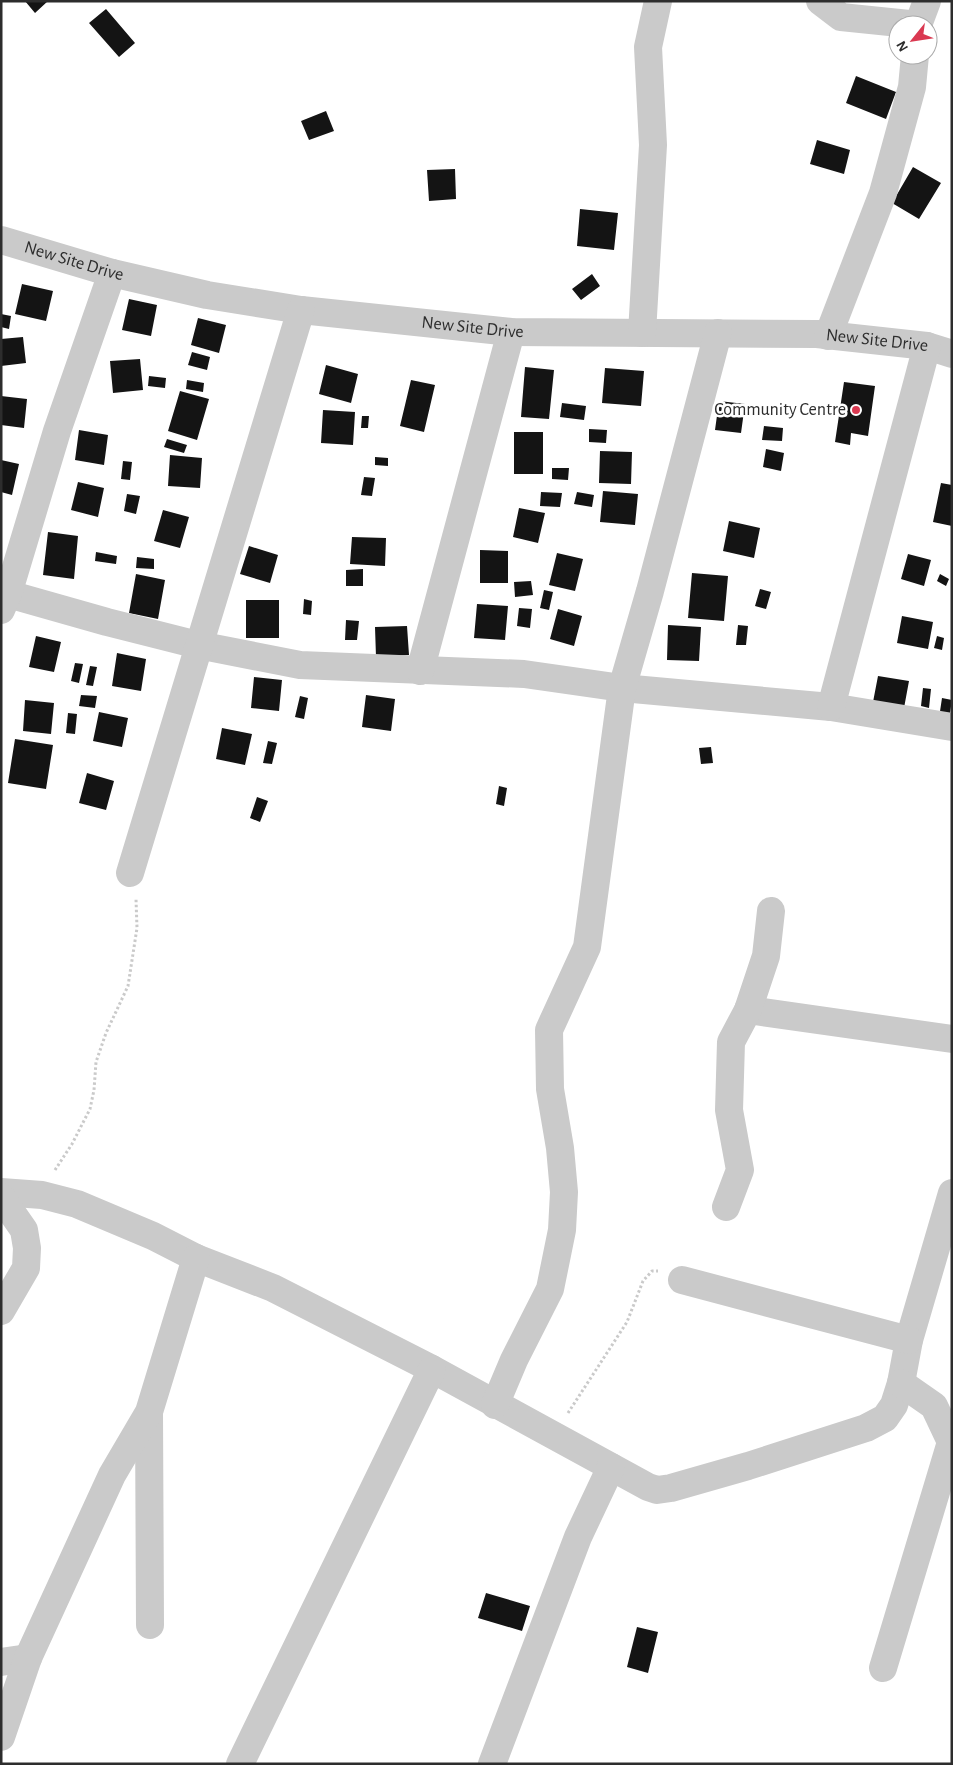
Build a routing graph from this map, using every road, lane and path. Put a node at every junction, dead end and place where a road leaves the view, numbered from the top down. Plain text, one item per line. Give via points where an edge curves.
1 (658, 1) edge
2 (820, 1) edge
3 (927, 1) edge
4 (922, 15) edge
5 (888, 22) edge
6 (914, 65) edge
7 (1, 240) edge
8 (112, 273) junction
9 (301, 310) junction
10 (510, 332) junction
11 (642, 333) junction
12 (718, 333) junction
13 (828, 336) junction
14 (939, 350) edge
15 (4, 599) edge
16 (198, 645) junction
17 (420, 671) junction
18 (622, 688) junction
19 (831, 707) junction
20 (952, 727) edge
21 (130, 873) joint
22 (771, 911) dead end
23 (748, 1010) junction
24 (952, 1039) edge
25 (1, 1192) edge
26 (952, 1193) edge
27 (42, 1195) junction
28 (1, 1197) edge
29 (726, 1207) dead end
30 (196, 1258) junction
31 (682, 1280) joint
32 (1, 1311) edge
33 (909, 1340) junction
34 (432, 1369) junction
35 (901, 1383) junction
36 (495, 1405) junction
37 (149, 1412) junction
38 (553, 1436) junction
39 (611, 1467) junction
40 (150, 1625) dead end
41 (28, 1658) junction
42 (1, 1662) edge
43 (883, 1668) dead end
44 (1, 1737) edge
45 (240, 1764) edge
46 (492, 1764) edge

1 - 11 street via 648,46 653,146
2 - 5 street via 841,17
3 - 4 street
6 - 13 street via 912,87 883,193
7 - 8 street, New Site Drive
8 - 9 street, New Site Drive
8 - 15 street
9 - 10 street, New Site Drive
9 - 16 street
10 - 11 street, New Site Drive
10 - 17 street
11 - 12 street, New Site Drive
12 - 13 street, New Site Drive
12 - 18 street
13 - 14 street, New Site Drive
14 - 19 street
15 - 16 street
16 - 17 street via 300,666
16 - 21 street
17 - 18 street via 524,674
18 - 19 street
18 - 36 street via 586,947 549,1030 550,1089 564,1192 562,1230 550,1289
19 - 20 street
21 - 27 path via 136,898 137,928 128,986 96,1062 90,1109
22 - 23 street via 766,956
23 - 24 street
23 - 29 street via 732,1042 729,1110 740,1170
25 - 27 street
26 - 33 street
27 - 30 street via 77,1204
28 - 32 street via 24,1230 27,1248 26,1268
30 - 34 street via 274,1288
30 - 37 street
31 - 33 street
31 - 38 path via 662,1271 652,1271 643,1281 627,1322
33 - 35 street
34 - 36 street
34 - 45 street
35 - 39 street via 894,1405 885,1418 866,1428 748,1466 657,1490
35 - 43 street via 934,1406 951,1442
36 - 38 street
37 - 40 street
37 - 41 street via 112,1475
38 - 39 street
39 - 46 street via 578,1537
41 - 42 street
41 - 44 street

